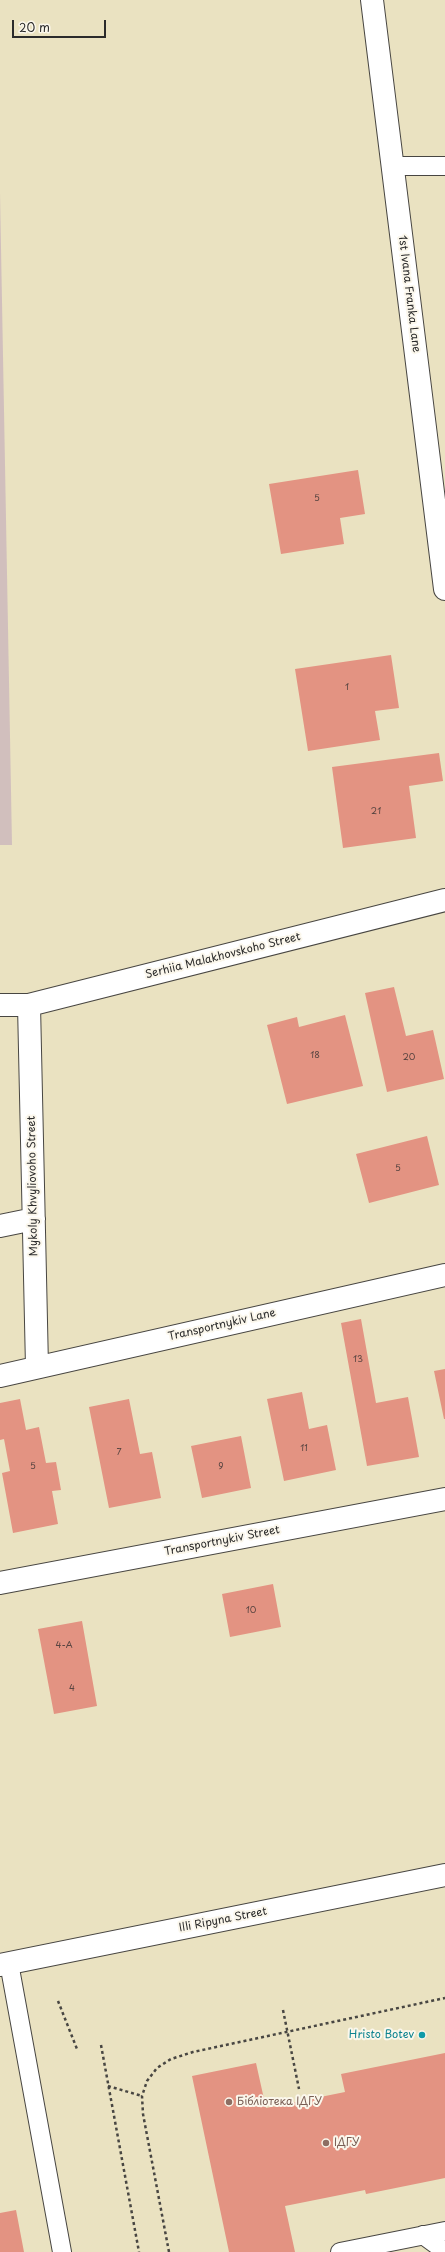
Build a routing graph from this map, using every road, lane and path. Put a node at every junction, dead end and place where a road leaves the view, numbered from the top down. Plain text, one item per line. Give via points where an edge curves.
1 (372, 0) edge
2 (393, 166) junction
3 (445, 166) edge
4 (445, 589) edge
5 (445, 900) edge
6 (0, 1004) edge
7 (29, 1005) junction
8 (34, 1219) junction
9 (0, 1226) edge
10 (445, 1275) edge
11 (37, 1367) junction
12 (0, 1376) edge
13 (445, 1499) edge
14 (0, 1583) edge
15 (445, 1875) edge
16 (4, 1964) edge
17 (445, 1998) edge
18 (58, 2001) dead end
19 (282, 2010) dead end
20 (287, 2032) junction
21 (101, 2045) dead end
22 (77, 2049) dead end
23 (108, 2086) junction
24 (299, 2089) dead end
25 (142, 2096) junction
26 (445, 2231) edge
27 (423, 2236) junction
28 (445, 2251) edge
29 (62, 2252) edge
30 (138, 2252) edge
31 (169, 2252) edge
32 (340, 2252) edge

1 - 2 street, 1st Ivana Franka Lane
2 - 3 lane
2 - 4 street, 1st Ivana Franka Lane
5 - 7 street, Serhiia Malakhovskoho Street
6 - 7 street, Serhiia Malakhovskoho Street
7 - 8 street, Mykoly Khvyliovoho Street
8 - 9 street
8 - 11 street, Mykoly Khvyliovoho Street
10 - 11 street, Transportnykiv Lane
11 - 12 street, Transportnykiv Lane
13 - 14 street, Transportnykiv Street
15 - 16 street, Illi Ripyna Street
16 - 29 lane
17 - 20 path
18 - 22 path
19 - 20 path
20 - 24 path
20 - 25 path via 171,2059 157,2068 147,2081
21 - 23 path
23 - 25 path
23 - 30 path
25 - 31 path via 143,2114
26 - 27 lane
27 - 28 lane
27 - 32 lane

